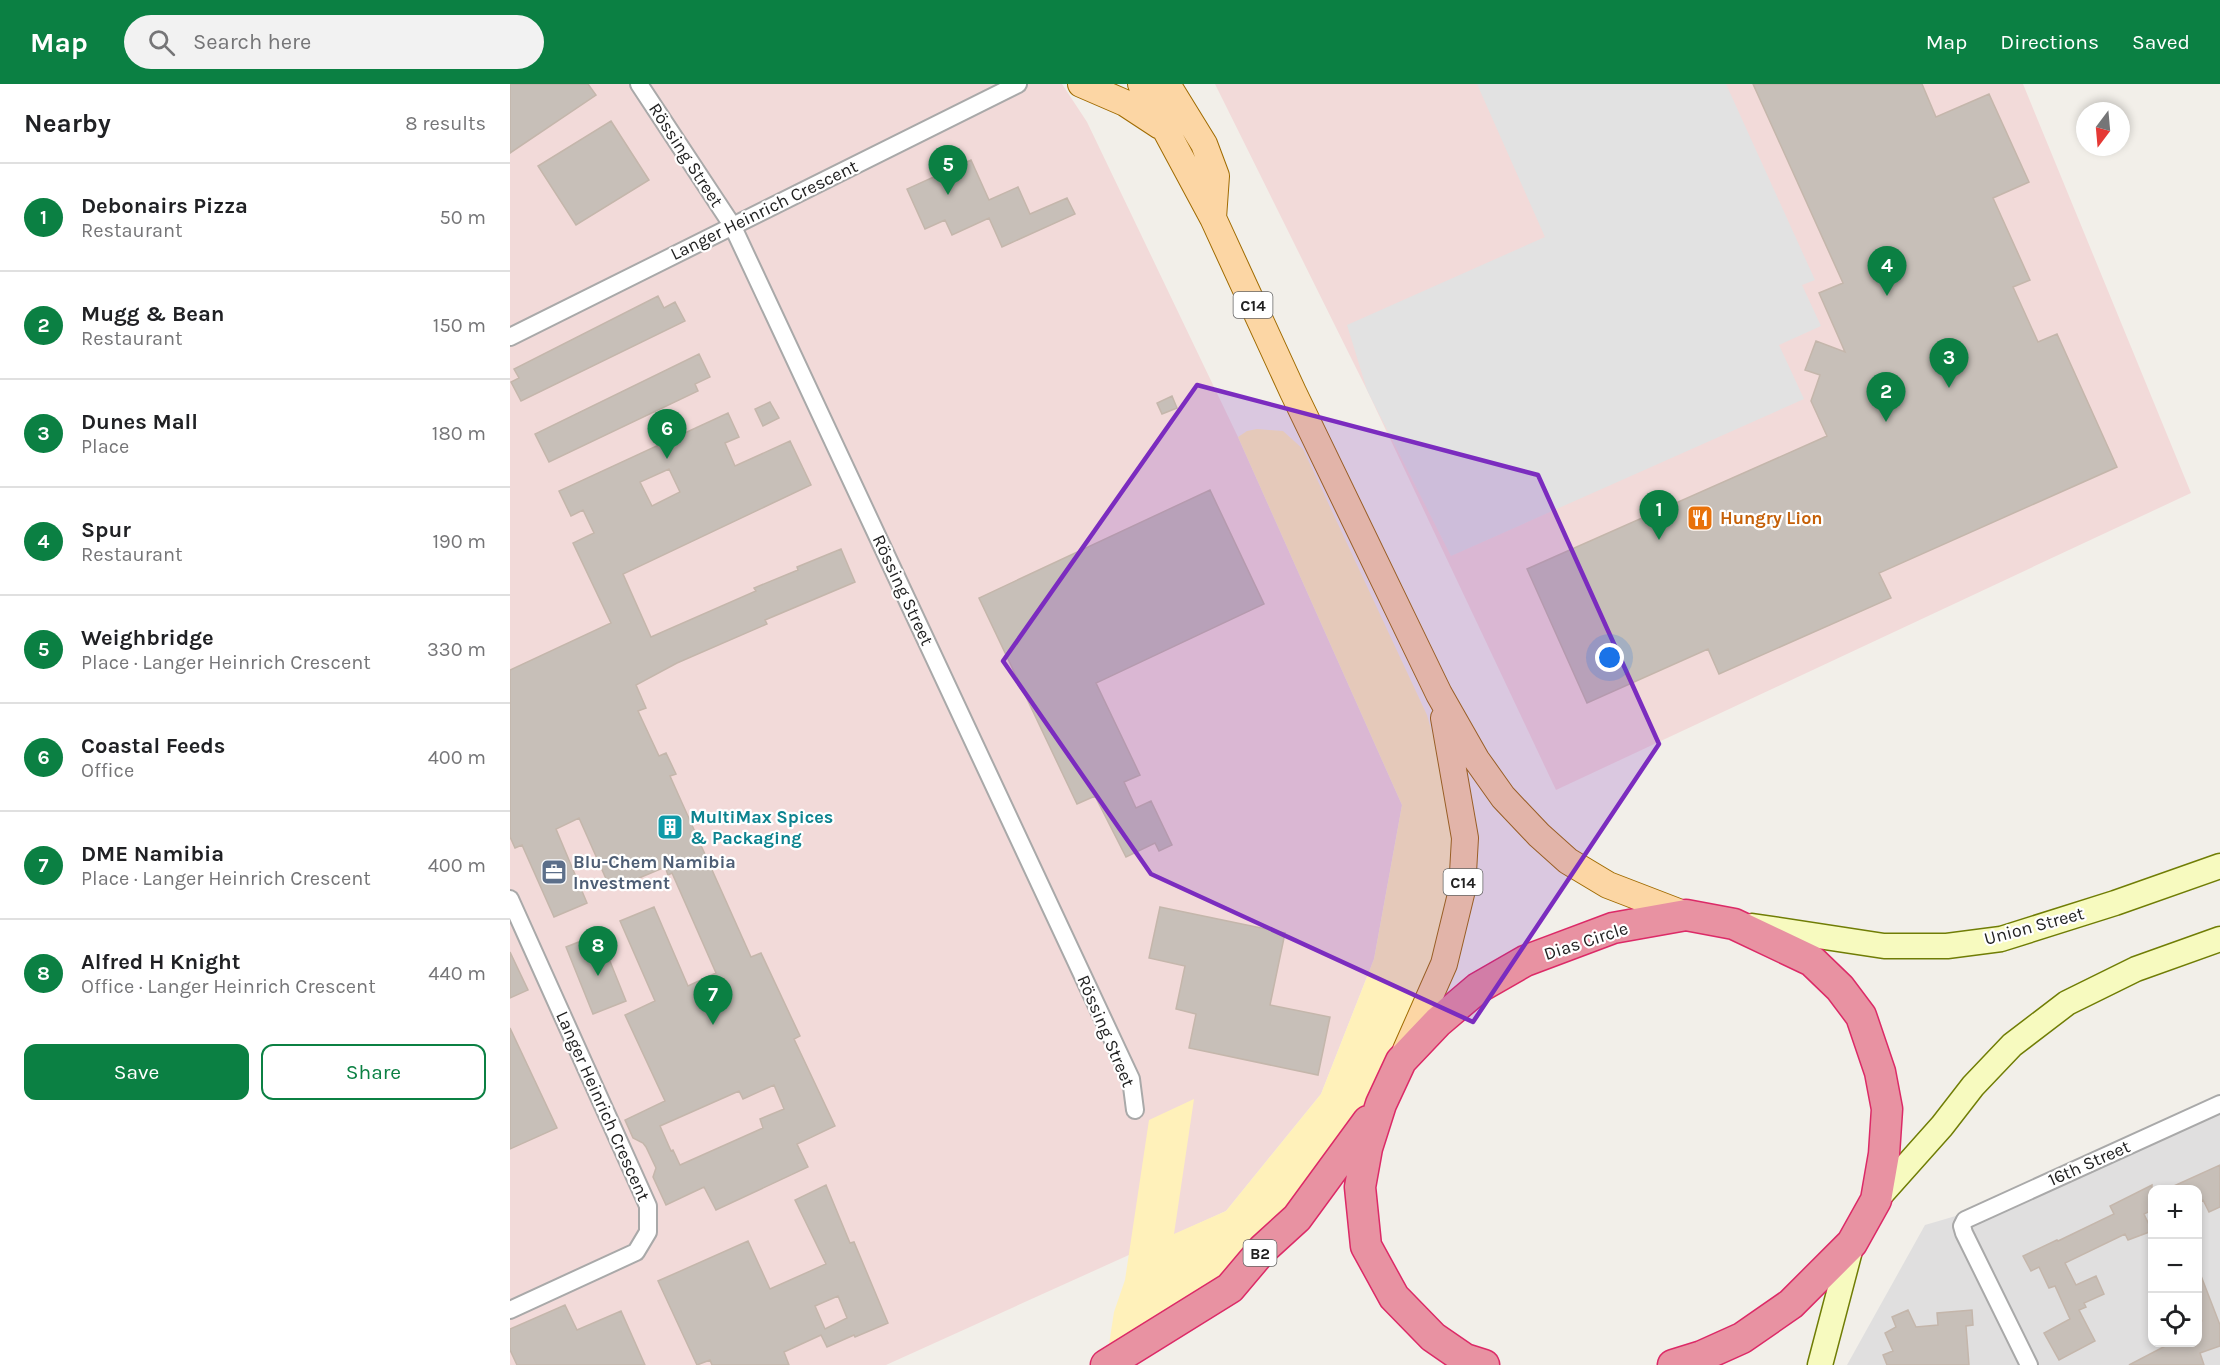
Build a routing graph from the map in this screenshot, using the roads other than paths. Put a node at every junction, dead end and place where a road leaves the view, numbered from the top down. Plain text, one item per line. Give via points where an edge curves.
1 (639, 84) edge
2 (1018, 84) edge
3 (1081, 84) edge
4 (1141, 84) edge
5 (1167, 84) edge
6 (1165, 130) junction
7 (1213, 218) junction
8 (732, 225) junction
9 (510, 337) edge
10 (1439, 694) junction
11 (2220, 866) edge
12 (510, 899) edge
13 (1686, 915) junction
14 (1734, 924) junction
15 (2220, 939) edge
16 (1401, 1061) junction
17 (1381, 1104) junction
18 (2220, 1104) edge
19 (1136, 1110) dead end
20 (1876, 1200) junction
21 (1852, 1243) junction
22 (510, 1310) edge
23 (1106, 1365) edge
24 (1484, 1365) edge
25 (1673, 1365) edge
26 (1820, 1365) edge
27 (2029, 1365) edge

1 - 8 street, Rössing Street
2 - 8 street, Langer Heinrich Crescent
3 - 6 main road via 1137,109
4 - 6 main road, C14
5 - 7 main road via 1204,144 1216,176
6 - 7 main road, C14
7 - 10 main road, C14
8 - 9 street, Langer Heinrich Crescent
8 - 19 street, Rössing Street via 1131,1079
10 - 13 main road, C14 via 1503,797 1568,861 1608,885
10 - 16 main road, C14 via 1465,838 1462,890 1444,964
11 - 14 main road, Union Street via 2001,939 1947,946 1884,946
12 - 22 street, Langer Heinrich Crescent via 648,1206 648,1232 636,1252
13 - 14 highway, Dias Circle
13 - 16 highway, Dias Circle via 1613,928 1525,961 1478,988
14 - 20 highway, Dias Circle via 1812,961 1861,1016 1880,1072 1887,1109
15 - 20 main road via 2136,969 2067,1003 2012,1044
16 - 17 highway, Dias Circle
17 - 23 highway, B2 via 1297,1218 1263,1249 1230,1288
17 - 24 highway, Dias Circle via 1360,1187 1366,1246 1394,1297 1432,1337 1465,1359
18 - 27 street, 16th Street via 1965,1220 1962,1226
20 - 21 highway, Dias Circle
21 - 25 highway, Dias Circle via 1791,1304 1742,1338
21 - 26 main road

